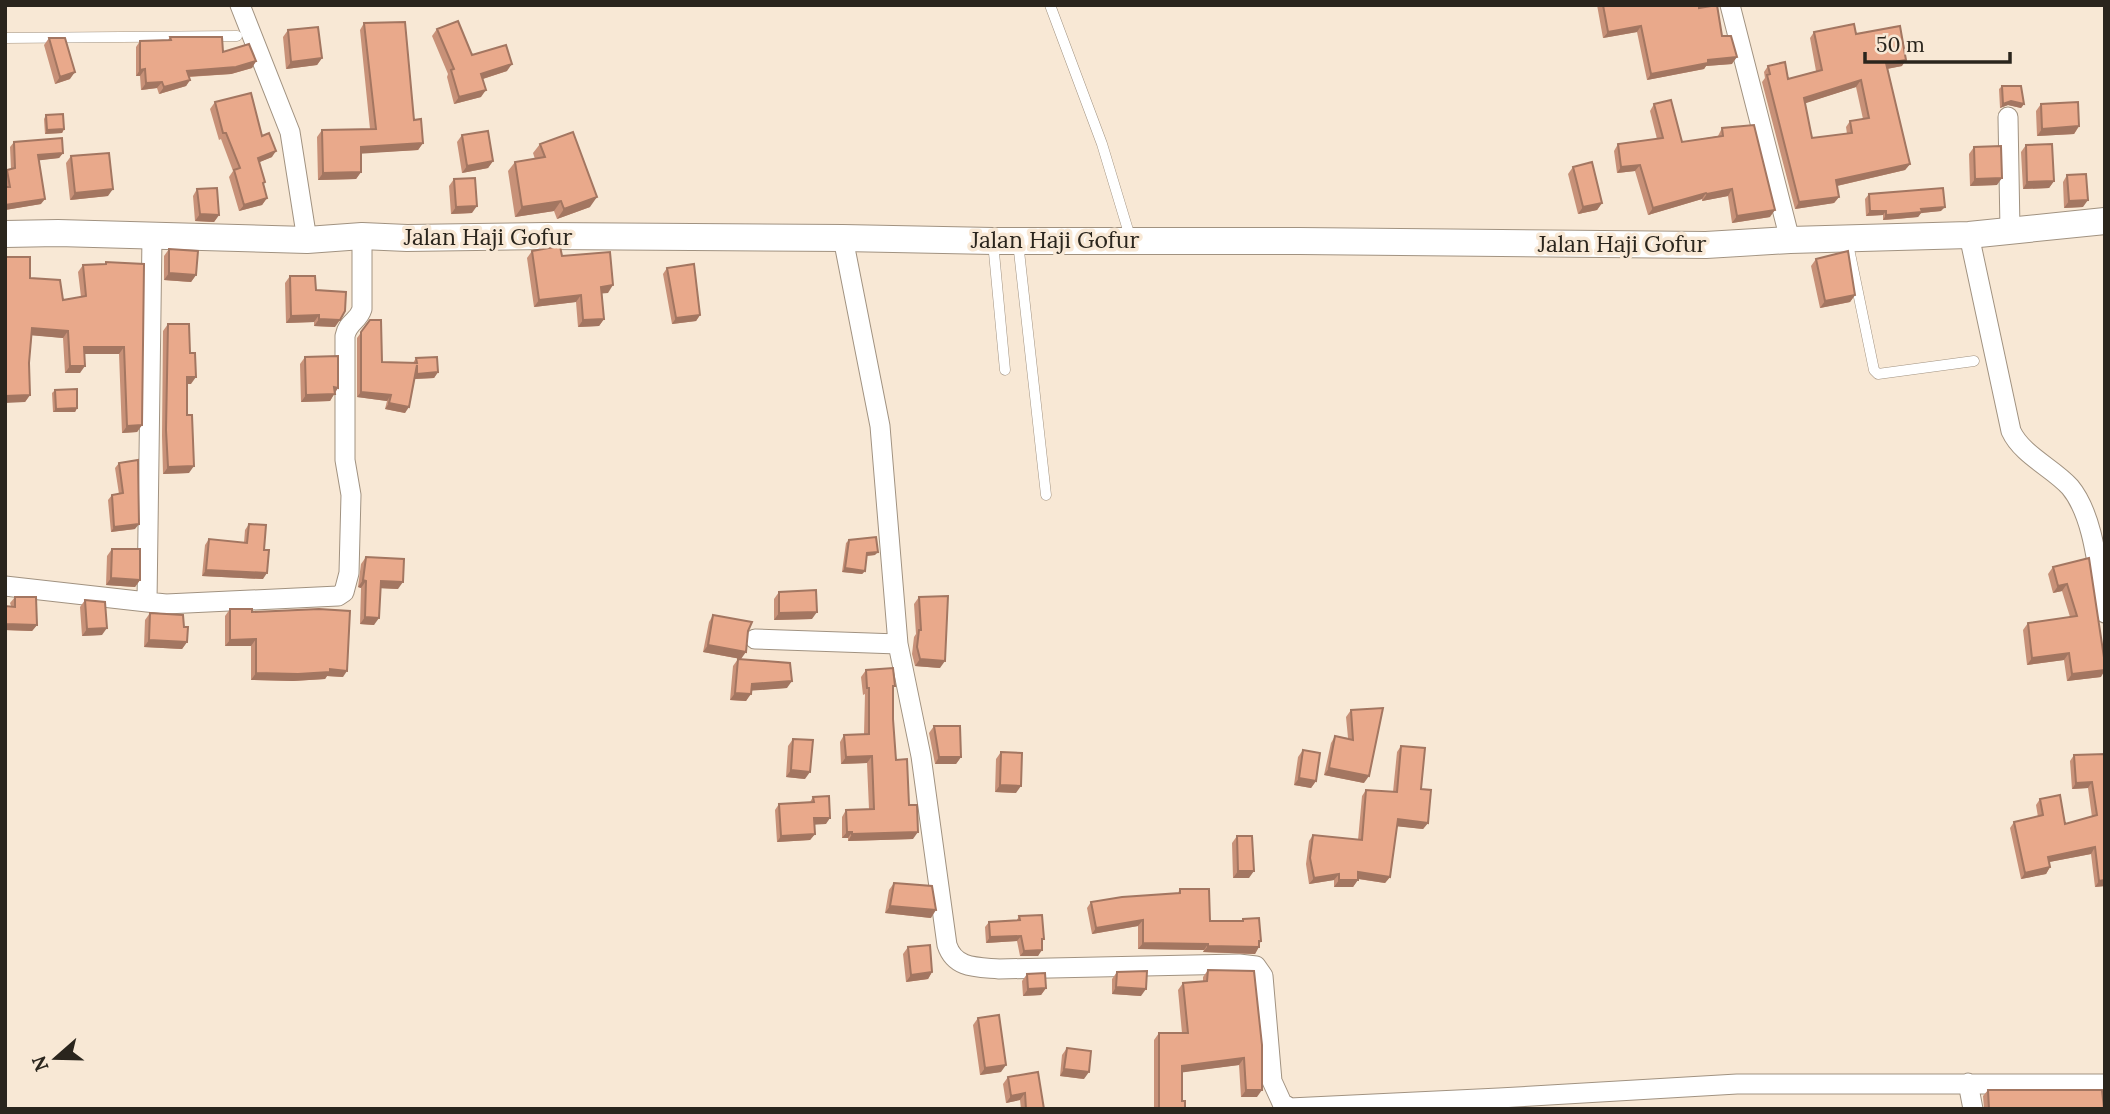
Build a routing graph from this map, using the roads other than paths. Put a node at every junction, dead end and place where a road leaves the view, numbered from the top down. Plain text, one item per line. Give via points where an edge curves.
1 (240, 5) edge
2 (1050, 5) edge
3 (1730, 5) edge
4 (237, 36) dead end
5 (5, 38) edge
6 (2007, 117) dead end
7 (2105, 221) edge
8 (2010, 230) junction
9 (5, 234) edge
10 (1969, 235) junction
11 (362, 236) junction
12 (152, 237) junction
13 (843, 238) junction
14 (1847, 238) junction
15 (307, 240) junction
16 (1132, 240) junction
17 (1790, 240) junction
18 (1005, 241) junction
19 (1974, 362) dead end
20 (1005, 370) dead end
21 (1046, 495) dead end
22 (5, 586) edge
23 (147, 602) junction
24 (2105, 613) edge
25 (755, 639) dead end
26 (898, 644) junction
27 (1968, 1083) junction
28 (2105, 1084) edge
29 (1973, 1109) edge

1 - 15 street via 290,132
2 - 16 lane
3 - 17 street
4 - 5 lane
6 - 8 street
7 - 8 street, Jalan Haji Gofur
8 - 10 street, Jalan Haji Gofur
9 - 12 street, Jalan Haji Gofur
10 - 14 street, Jalan Haji Gofur
10 - 24 street via 2011,431 2079,498
11 - 13 street, Jalan Haji Gofur
11 - 15 street, Jalan Haji Gofur
11 - 23 street via 362,309 345,336 345,460 351,495 349,573 344,592 338,596
12 - 15 street, Jalan Haji Gofur
12 - 23 street
13 - 18 street, Jalan Haji Gofur
13 - 26 street via 880,426
14 - 17 street, Jalan Haji Gofur
14 - 19 lane via 1878,374
16 - 17 street, Jalan Haji Gofur via 1706,245
16 - 18 street, Jalan Haji Gofur
18 - 20 lane
18 - 21 lane
22 - 23 street
25 - 26 street
26 - 27 street via 921,756 947,945 953,958 965,965 999,969 1256,966 1263,976 1272,1081 1282,1103 1290,1108 1737,1084
27 - 28 street
27 - 29 street

